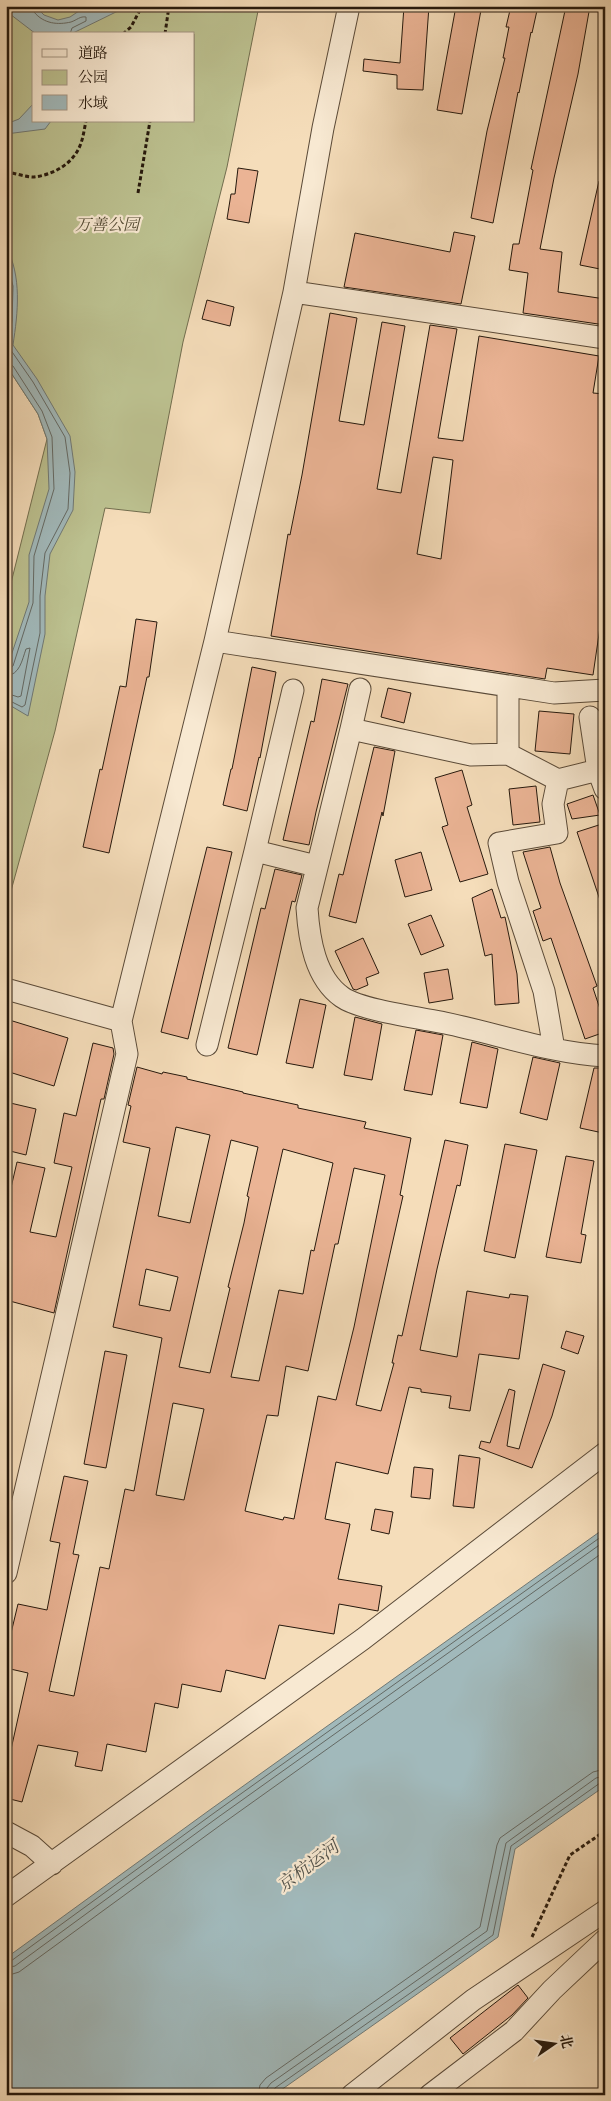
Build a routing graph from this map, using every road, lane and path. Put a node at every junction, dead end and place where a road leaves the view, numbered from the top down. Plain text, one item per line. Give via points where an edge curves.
1 (142, 6) edge
2 (169, 6) edge
3 (349, 6) edge
4 (125, 32) edge
5 (165, 32) edge
6 (6, 42) edge
7 (6, 81) edge
8 (86, 122) edge
9 (150, 122) edge
10 (6, 172) edge
11 (138, 193) dead end
12 (294, 292) junction
13 (605, 338) edge
14 (215, 640) junction
15 (508, 687) junction
16 (360, 689) dead end
17 (293, 690) dead end
18 (605, 690) edge
19 (590, 717) dead end
20 (351, 729) junction
21 (508, 754) junction
22 (558, 780) junction
23 (601, 780) edge
24 (255, 851) junction
25 (316, 866) junction
26 (6, 989) edge
27 (121, 1021) junction
28 (207, 1044) dead end
29 (554, 1049) junction
30 (605, 1056) edge
31 (605, 1453) edge
32 (6, 1573) edge
33 (605, 1831) edge
34 (6, 1832) edge
35 (52, 1864) junction
36 (6, 1896) edge
37 (605, 1910) edge
38 (605, 1940) edge
39 (532, 1960) junction
40 (352, 2095) edge
41 (430, 2095) edge

1 - 4 path
2 - 5 path
3 - 12 street
6 - 7 path via 9,69
8 - 10 path via 80,146 67,164 49,174 32,177
9 - 11 path
12 - 13 street
12 - 14 street
14 - 15 street
14 - 27 street
15 - 18 street via 554,693
15 - 21 street
16 - 20 street
17 - 24 street
19 - 23 street
20 - 21 street via 471,755
20 - 25 street
21 - 22 street
22 - 23 street
22 - 29 street via 553,804 557,833 499,843 508,882 544,991
24 - 25 street
24 - 28 street
25 - 29 street via 307,908 308,932 316,960 328,982 342,998 360,1006
26 - 27 street
27 - 32 street via 127,1054
29 - 30 street
31 - 35 street via 363,1639
33 - 39 path via 570,1856 529,1945
34 - 35 street via 32,1846
35 - 36 street
37 - 39 street
38 - 41 street via 514,2031
39 - 40 street via 473,2000

